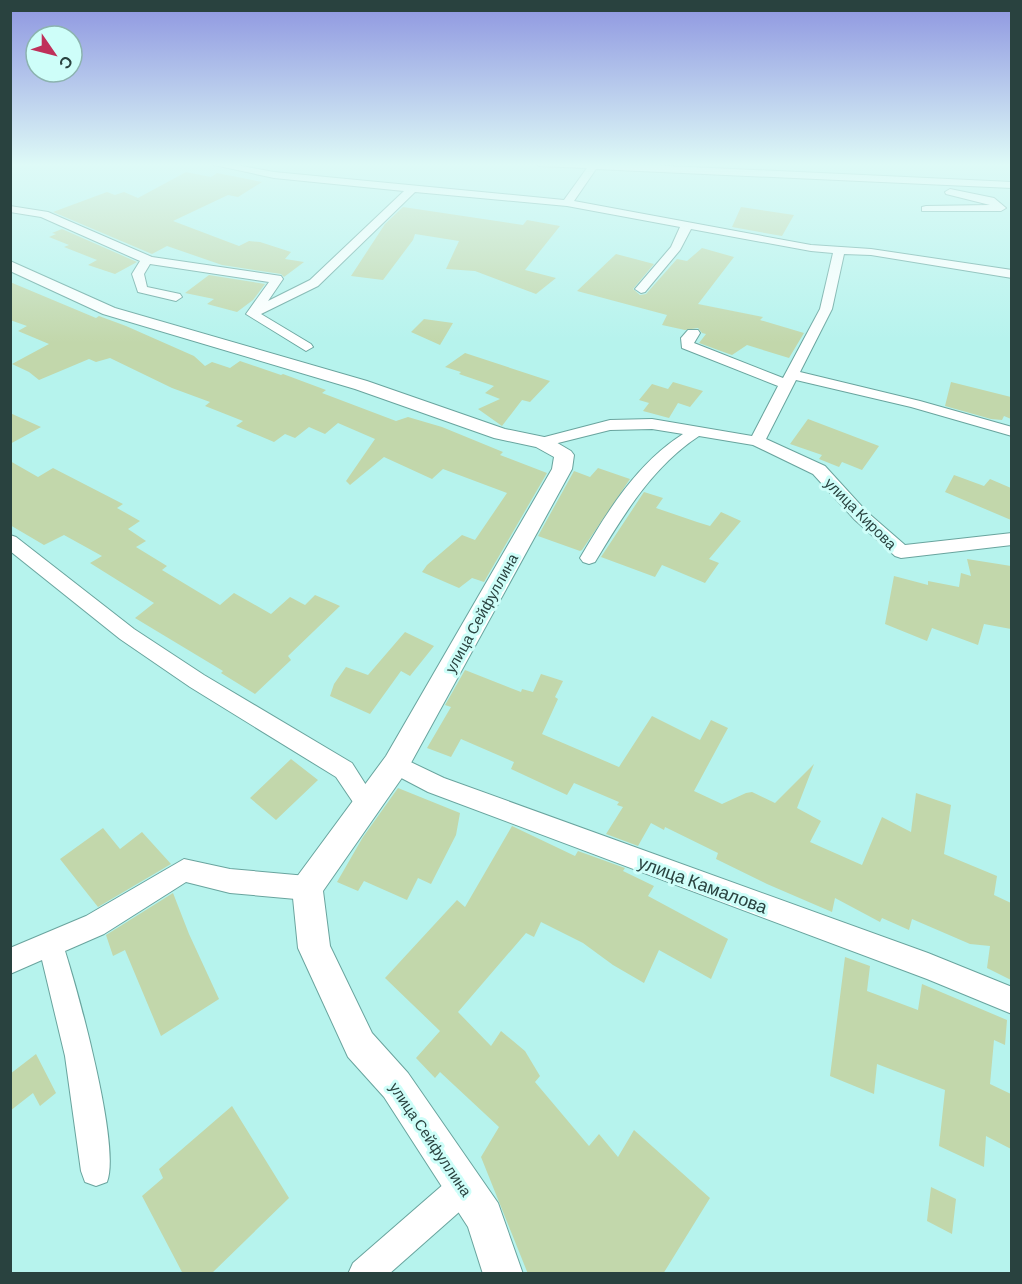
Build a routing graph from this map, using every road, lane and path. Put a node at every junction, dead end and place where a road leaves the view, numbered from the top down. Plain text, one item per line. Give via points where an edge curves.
1 (62, 223) edge
2 (377, 223) edge
3 (666, 223) edge
4 (686, 227) junction
5 (838, 250) junction
6 (147, 260) junction
7 (10, 265) edge
8 (1011, 274) edge
9 (641, 289) dead end
10 (176, 297) dead end
11 (252, 314) junction
12 (693, 333) dead end
13 (306, 347) dead end
14 (790, 380) junction
15 (697, 431) junction
16 (1011, 432) edge
17 (757, 441) junction
18 (542, 442) junction
19 (1011, 539) edge
20 (10, 541) edge
21 (589, 558) dead end
22 (396, 764) junction
23 (368, 804) junction
24 (307, 888) junction
25 (50, 945) junction
26 (10, 961) edge
27 (1011, 1001) edge
28 (96, 1171) dead end
29 (464, 1187) junction
30 (364, 1274) edge
31 (503, 1274) edge

1 - 6 street
2 - 11 street via 314,283
3 - 4 street
4 - 5 street
4 - 9 street via 676,248
5 - 8 street
5 - 14 street via 826,309
6 - 10 street via 138,274 142,289
6 - 11 street via 277,279
7 - 18 street, улица Сейфуллина via 109,311 361,385 501,434
11 - 13 street
12 - 14 street via 687,345
14 - 16 street via 915,404
14 - 17 street
15 - 17 street, улица Кирова
15 - 18 street, улица Кирова via 652,424 610,425
15 - 21 street via 660,458 625,498
17 - 19 street, улица Кирова via 819,470 901,552
18 - 22 street, улица Сейфуллина via 564,455 562,469
20 - 23 street via 135,640 344,770
22 - 23 street, улица Сейфуллина
22 - 27 street, улица Камалова via 436,785 928,966
23 - 24 street, улица Сейфуллина
24 - 25 street via 230,881 184,870 95,926
24 - 29 street, улица Сейфуллина via 314,948 360,1045 396,1085
25 - 26 street
25 - 28 street via 80,1048
29 - 30 street
29 - 31 street, улица Сейфуллина via 484,1217

